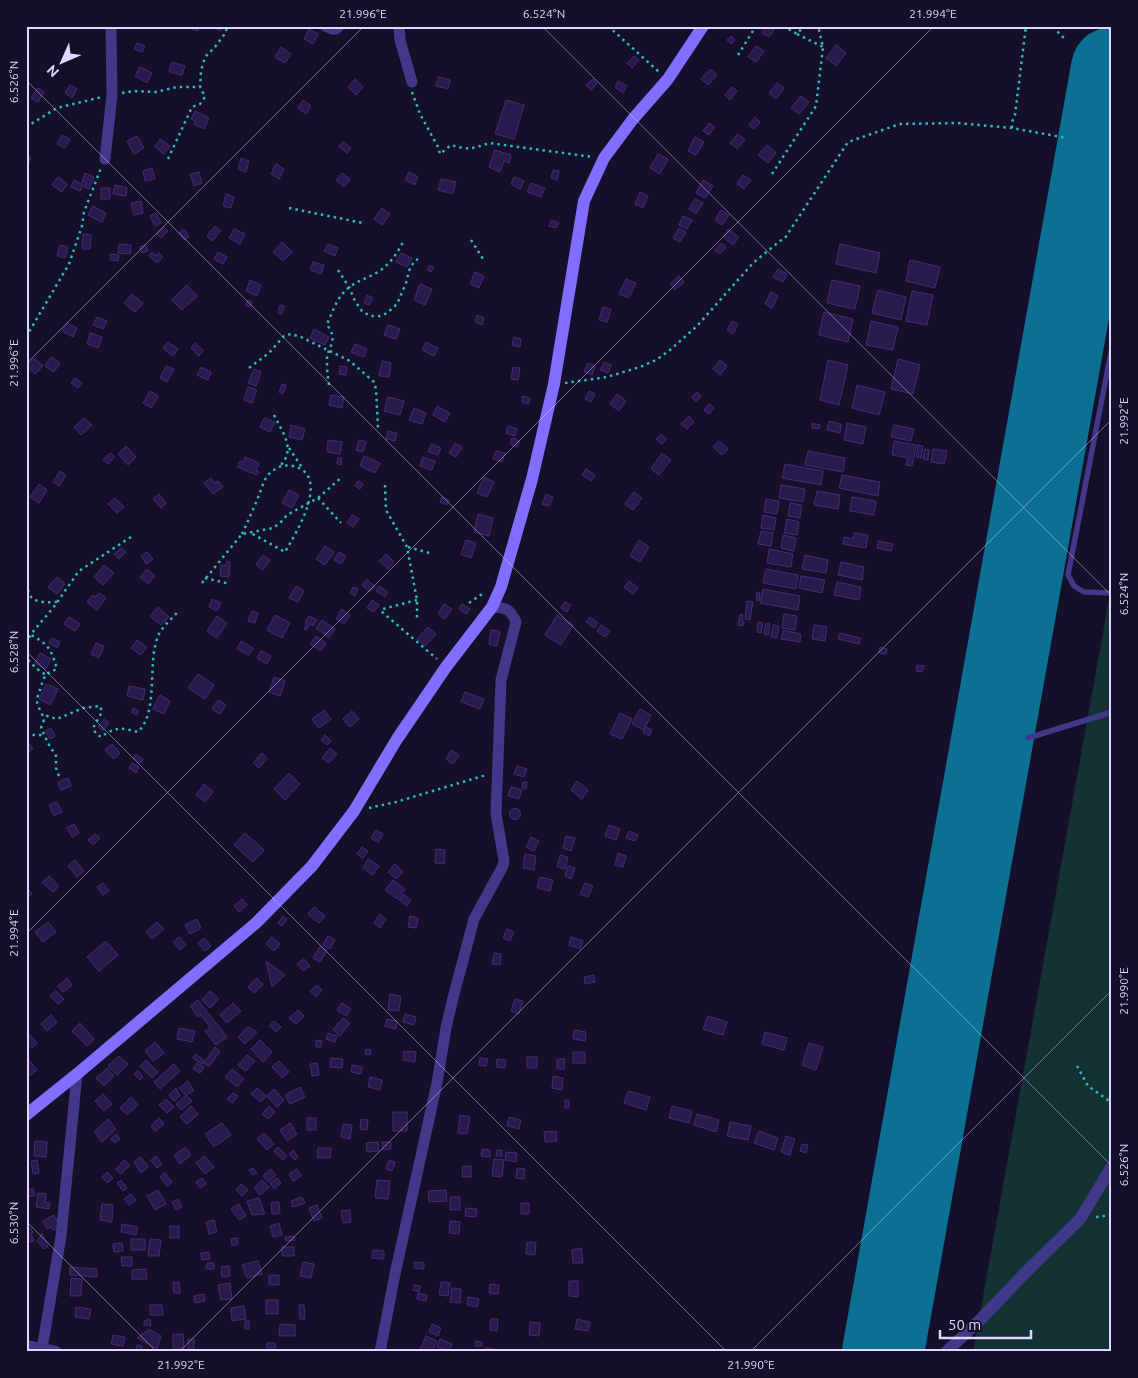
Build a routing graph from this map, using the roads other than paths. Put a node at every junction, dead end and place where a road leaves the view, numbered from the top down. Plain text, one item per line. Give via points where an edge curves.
1 (111, 26) edge
2 (325, 26) edge
3 (339, 26) edge
4 (400, 26) edge
5 (703, 26) edge
6 (412, 82) road end
7 (106, 159) road end
8 (1112, 347) edge
9 (1112, 593) edge
10 (492, 608) junction
11 (1112, 712) edge
12 (1028, 738) dead end
13 (77, 1074) junction
14 (26, 1115) edge
15 (1112, 1166) edge
16 (26, 1346) edge
17 (42, 1349) junction
18 (56, 1352) edge
19 (380, 1352) edge
20 (946, 1352) edge

1 - 7 street via 112,95
2 - 3 street via 336,29
4 - 6 street via 400,40
5 - 10 main road via 668,79 604,158 587,194 554,384 532,479
8 - 9 lane via 1068,575 1074,586 1084,592
10 - 13 main road via 446,666 354,811 312,866 262,918
10 - 19 street via 506,608 516,622 500,680 496,820 504,861 474,918 446,1028
11 - 12 lane
13 - 14 main road
13 - 17 street via 61,1236
15 - 20 street via 1080,1220
16 - 17 street
17 - 18 street

